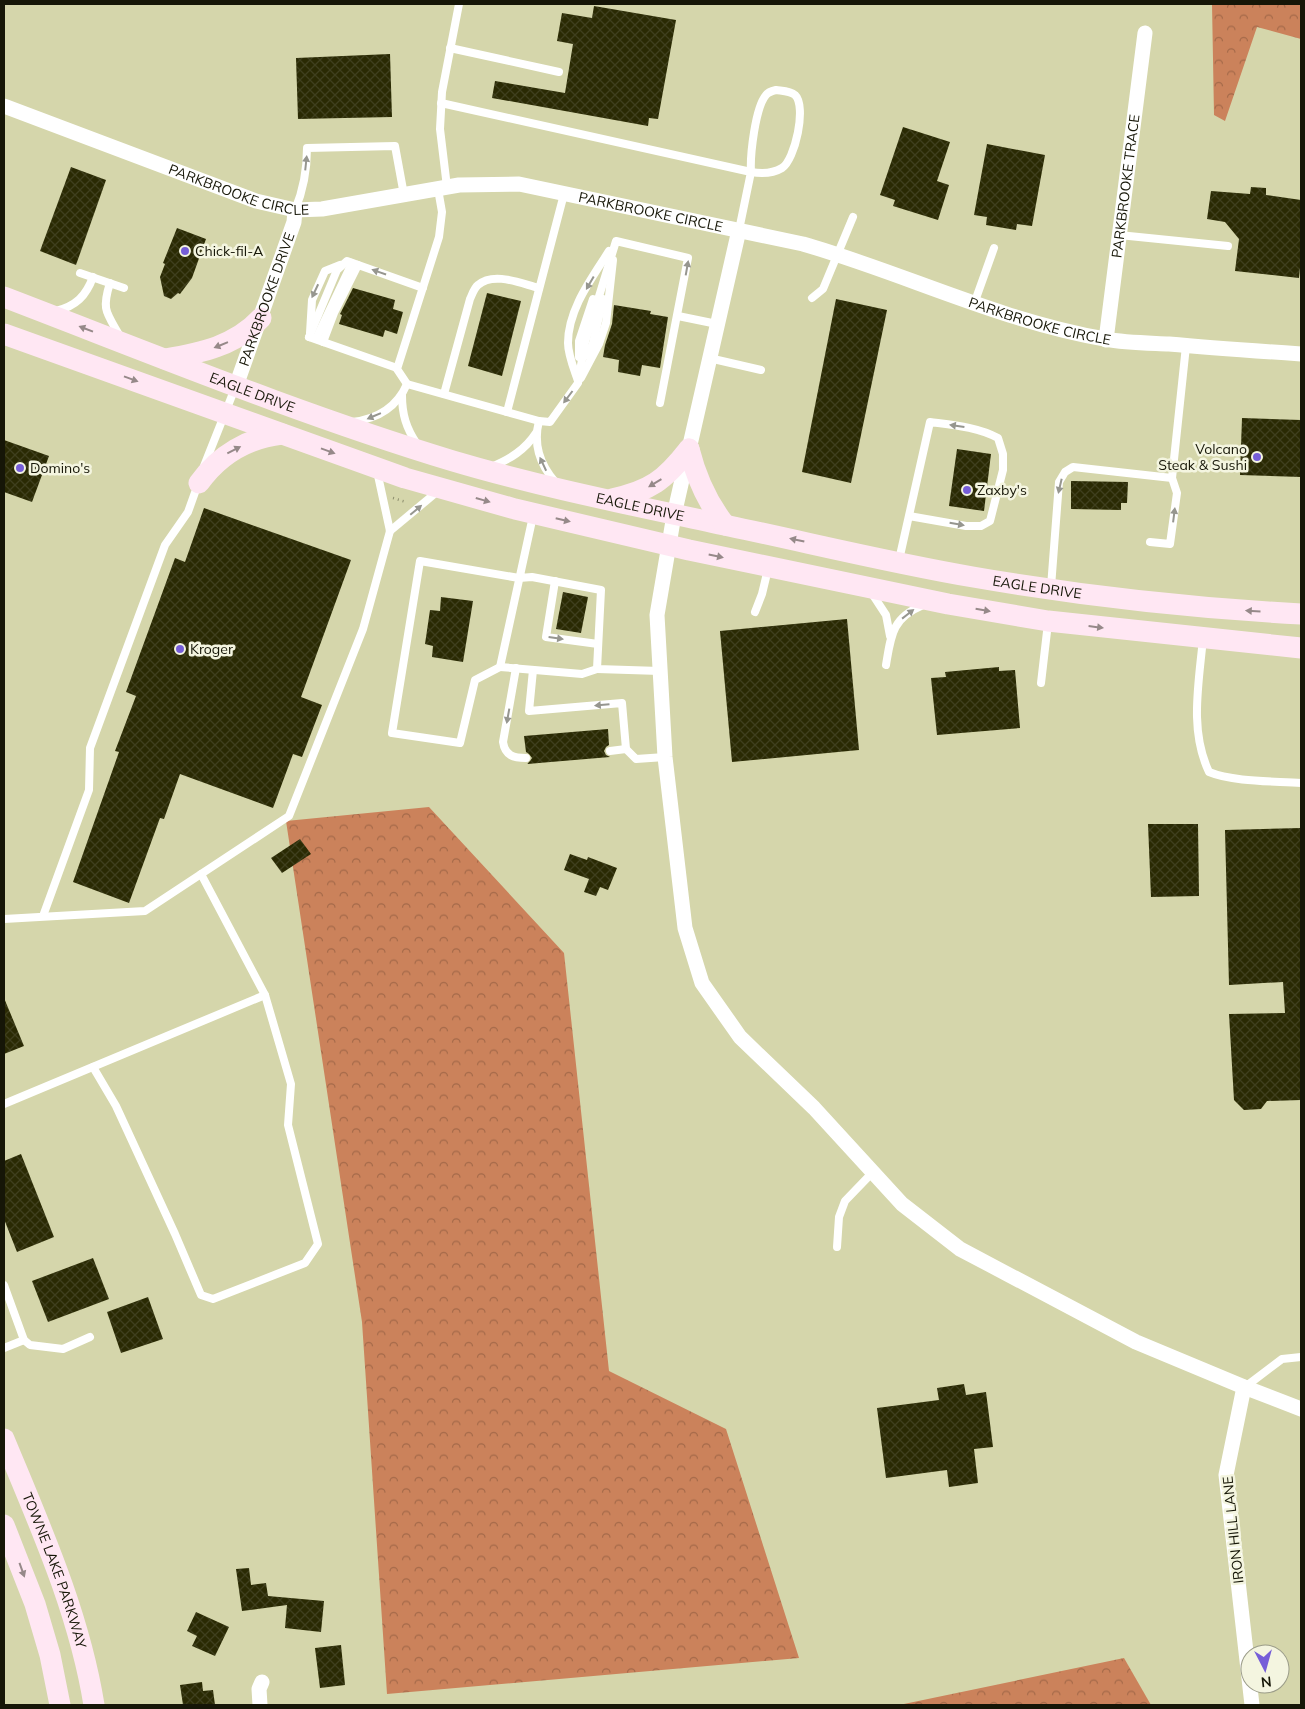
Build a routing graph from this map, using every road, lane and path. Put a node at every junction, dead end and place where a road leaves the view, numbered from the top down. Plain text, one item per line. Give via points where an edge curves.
1 (459, 4) edge
2 (1145, 33) dead end
3 (450, 48) junction
4 (558, 72) dead end
5 (442, 103) junction
6 (4, 106) edge
7 (751, 172) junction
8 (443, 188) junction
9 (564, 194) junction
10 (404, 195) junction
11 (295, 210) junction
12 (853, 217) dead end
13 (738, 230) junction
14 (1120, 235) junction
15 (616, 241) junction
16 (1228, 246) dead end
17 (994, 248) dead end
18 (838, 254) junction
19 (352, 263) junction
20 (80, 272) dead end
21 (93, 277) junction
22 (110, 283) junction
23 (124, 288) dead end
24 (422, 288) junction
25 (540, 288) junction
26 (4, 297) edge
27 (812, 298) dead end
28 (974, 304) junction
29 (45, 313) junction
30 (678, 316) junction
31 (261, 318) junction
32 (717, 324) junction
33 (316, 339) junction
34 (14, 340) edge
35 (1106, 340) junction
36 (125, 344) junction
37 (1186, 346) junction
38 (1301, 354) edge
39 (709, 358) junction
40 (164, 359) junction
41 (397, 368) junction
42 (761, 370) dead end
43 (578, 383) junction
44 (407, 384) junction
45 (236, 386) junction
46 (444, 394) junction
47 (402, 395) junction
48 (660, 403) dead end
49 (507, 412) junction
50 (225, 413) junction
51 (540, 421) junction
52 (340, 423) junction
53 (536, 433) junction
54 (282, 434) junction
55 (689, 449) junction
56 (423, 452) junction
57 (376, 468) junction
58 (484, 470) junction
59 (1172, 478) junction
60 (199, 482) junction
61 (441, 488) junction
62 (562, 490) junction
63 (391, 498) dead end
64 (608, 500) junction
65 (406, 502) dead end
66 (534, 514) junction
67 (674, 515) junction
68 (909, 516) junction
69 (725, 525) junction
70 (390, 531) junction
71 (1150, 542) dead end
72 (668, 545) junction
73 (898, 563) junction
74 (768, 567) junction
75 (519, 578) junction
76 (555, 581) junction
77 (865, 587) junction
78 (1051, 590) junction
79 (935, 602) junction
80 (755, 612) dead end
81 (1301, 614) edge
82 (1048, 621) junction
83 (1301, 636) edge
84 (890, 638) junction
85 (1203, 638) junction
86 (1251, 643) junction
87 (598, 644) junction
88 (1301, 648) edge
89 (886, 665) dead end
90 (500, 667) junction
91 (516, 668) junction
92 (597, 669) junction
93 (533, 670) junction
94 (660, 670) junction
95 (1041, 683) dead end
96 (626, 749) junction
97 (610, 751) dead end
98 (665, 757) junction
99 (526, 758) dead end
100 (1301, 783) edge
101 (201, 874) junction
102 (43, 916) junction
103 (4, 919) edge
104 (265, 995) junction
105 (92, 1067) junction
106 (4, 1104) edge
107 (872, 1173) junction
108 (837, 1248) dead end
109 (4, 1285) edge
110 (90, 1337) dead end
111 (24, 1340) junction
112 (4, 1348) edge
113 (1301, 1357) edge
114 (1244, 1387) junction
115 (1301, 1409) edge
116 (4, 1440) edge
117 (4, 1525) edge
118 (262, 1682) dead end
119 (60, 1705) edge
120 (94, 1705) edge
121 (260, 1705) edge
122 (1252, 1705) edge

1 - 3 lane
2 - 14 street, PARKBROOKE TRACE
3 - 4 lane
3 - 5 lane
5 - 7 lane
5 - 8 lane
6 - 11 street, PARKBROOKE CIRCLE via 256,201
7 - 7 lane via 770,173 783,168 794,149 800,106 796,96 776,90 767,94 762,102 750,158
7 - 13 lane
8 - 9 street, PARKBROOKE CIRCLE via 520,184
8 - 10 street, PARKBROOKE CIRCLE
8 - 24 lane via 439,237
9 - 13 street, PARKBROOKE CIRCLE
9 - 25 lane
10 - 11 street, PARKBROOKE CIRCLE via 322,209
11 -> 10 lane via 301,196 308,148 395,146
11 - 31 street, PARKBROOKE DRIVE via 294,222
12 - 18 lane
13 - 18 street, PARKBROOKE CIRCLE
13 - 32 street
14 - 16 lane
14 - 35 street, PARKBROOKE TRACE
30 -> 15 lane via 688,258
15 - 43 lane via 585,342
15 - 43 lane via 606,323 600,344
15 -> 43 lane via 572,316 568,344
17 - 28 lane
18 - 27 lane via 823,289
18 - 28 street, PARKBROOKE CIRCLE
24 -> 19 lane
19 - 33 lane via 334,313
19 - 33 lane via 337,270
19 -> 33 lane via 325,271 312,300
20 - 21 lane
21 - 22 lane
21 - 29 lane via 78,301 64,309
22 - 23 lane
22 - 36 lane via 105,309
24 - 41 lane
25 - 46 lane via 502,279 477,285 470,299
25 - 49 lane
26 - 29 street, EAGLE DRIVE
28 - 35 street, PARKBROOKE CIRCLE
36 -> 29 street, EAGLE DRIVE
30 - 32 lane
30 - 48 lane
31 -> 40 street via 244,334 215,348
31 - 45 street, PARKBROOKE DRIVE
32 - 39 street
33 - 41 lane
34 -> 50 street
35 - 37 street, PARKBROOKE CIRCLE
36 - 40 street, EAGLE DRIVE
37 - 38 street, PARKBROOKE CIRCLE
37 - 59 lane
39 - 42 lane
39 - 55 street
40 - 45 street, EAGLE DRIVE
41 - 44 lane
43 -> 51 lane via 550,422
44 - 46 lane
44 - 47 lane
45 - 50 lane
45 - 52 street, EAGLE DRIVE
46 - 49 lane
47 -> 52 lane via 376,416
47 - 56 lane via 407,427
49 - 51 lane
50 - 54 street
50 - 60 lane
51 - 53 lane
52 - 56 street, EAGLE DRIVE
53 - 58 lane via 521,451
62 -> 53 lane via 542,462
54 -> 57 street
60 -> 54 street via 229,452 260,438
55 -> 64 street via 660,481 642,491
55 - 67 street
55 - 69 street via 701,486
56 - 58 street, EAGLE DRIVE
57 - 61 street
57 - 70 lane
58 - 62 street, EAGLE DRIVE
71 -> 59 lane via 1170,544 1177,493
59 -> 78 lane via 1073,467 1065,472 1059,482
60 - 102 lane via 188,512 165,546 90,748 89,790
61 -> 66 street
70 -> 61 lane
62 - 64 street, EAGLE DRIVE
63 - 65 path
64 - 67 street, EAGLE DRIVE
66 -> 72 street
66 - 75 lane
67 - 69 street, EAGLE DRIVE
67 - 72 street
68 -> 68 lane via 966,526 981,526 990,521 1003,470 998,438 968,427 930,422
68 - 73 lane
73 -> 69 street, EAGLE DRIVE
70 - 101 lane via 363,630 289,816
72 -> 74 street
72 - 94 street via 658,615
73 - 78 street, EAGLE DRIVE
74 - 77 street
74 - 80 lane
75 - 76 lane
75 - 90 lane
75 - 90 lane via 420,561 392,733 460,743 475,680
76 - 87 lane via 601,590
76 -> 87 lane via 546,637
77 - 79 street
77 - 84 lane via 886,615
81 -> 78 street, EAGLE DRIVE via 1164,604
79 -> 82 street
84 -> 79 lane via 896,624 907,613
82 -> 85 street
82 - 95 lane
83 - 86 street
84 - 89 lane
85 - 86 street
85 - 100 lane via 1196,725 1203,760 1209,772 1230,778
86 - 88 street
87 - 92 lane
90 - 91 lane
91 - 93 lane
91 -> 99 lane via 503,742 508,754
92 - 93 lane via 582,674
92 - 94 lane
96 -> 93 lane via 622,703 529,712
94 - 98 street
96 - 97 lane
96 - 98 lane via 636,759
98 - 107 street via 686,928 702,983 740,1038 814,1108
101 - 102 lane via 145,911
101 - 104 lane
102 - 103 lane
104 - 105 lane
104 - 105 lane via 292,1084 288,1125 318,1244 305,1263 212,1299 201,1295 116,1106
105 - 106 lane
107 - 108 lane via 844,1201 839,1217
107 - 114 street via 902,1204 960,1249 1136,1342
109 - 111 lane
110 - 111 lane via 58,1349 33,1346
111 - 112 lane
113 - 114 lane via 1282,1359
114 - 115 street
114 - 122 street, IRON HILL LANE via 1226,1474
116 - 120 street, TOWNE LAKE PARKWAY via 69,1604
117 -> 119 street via 35,1604
118 - 121 street

